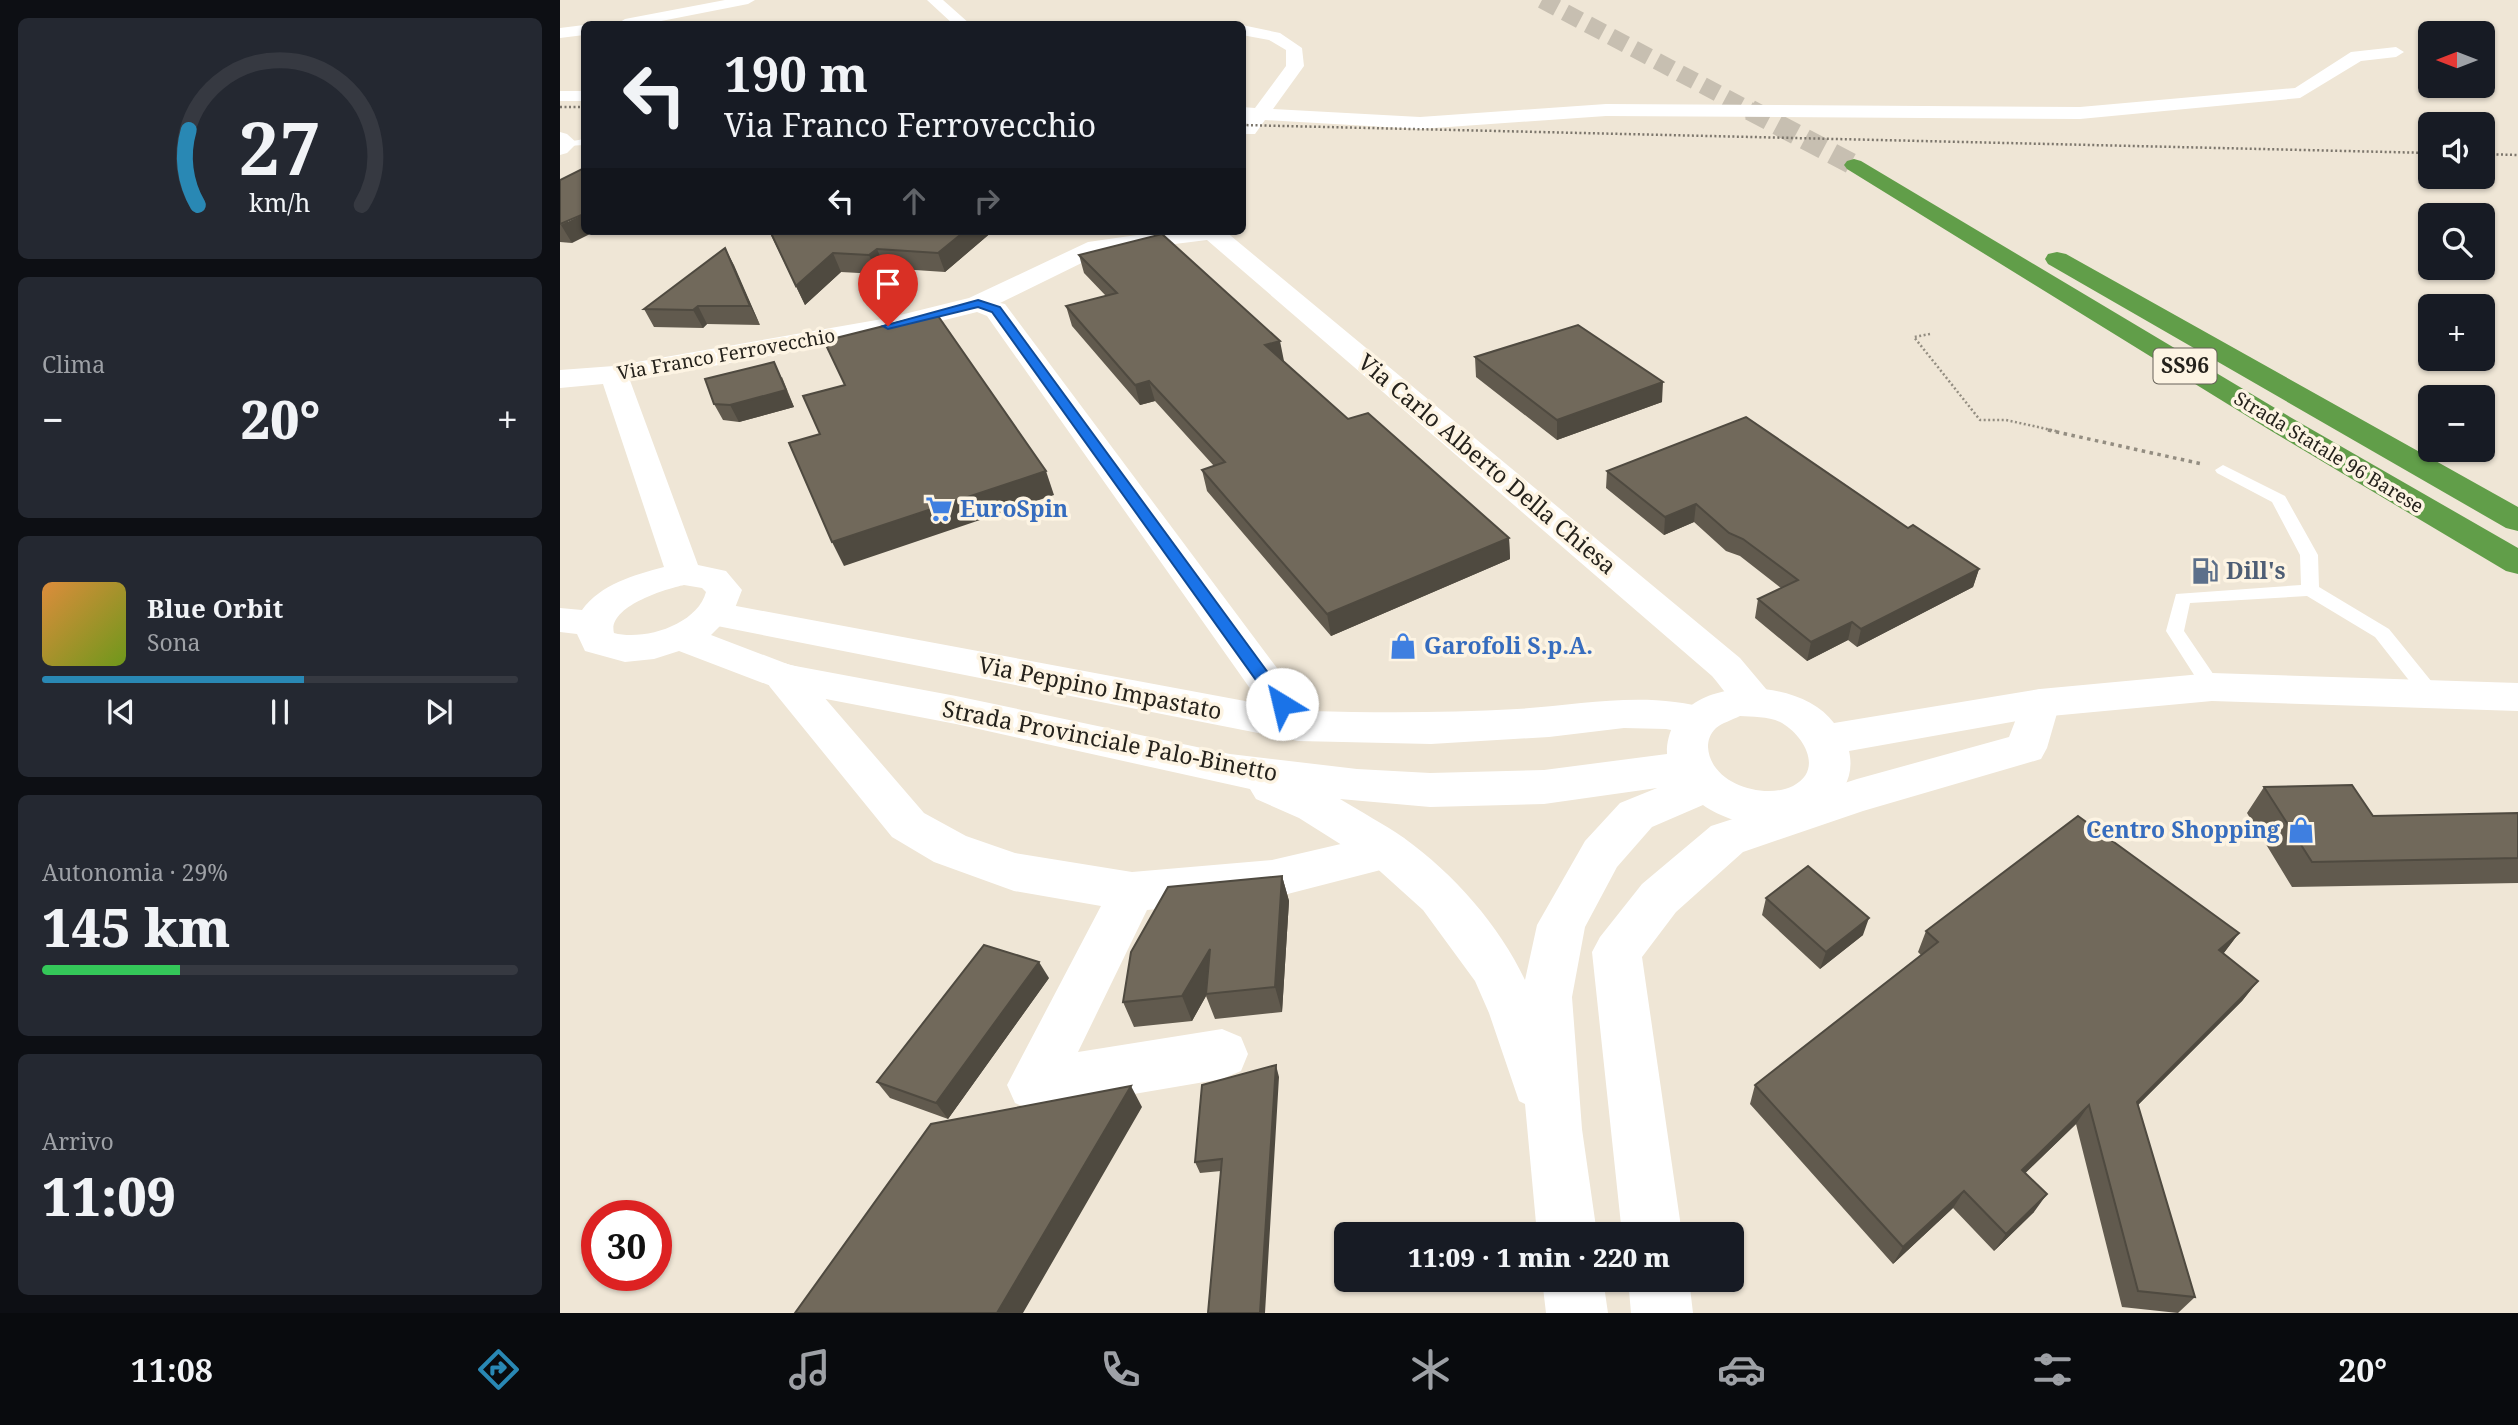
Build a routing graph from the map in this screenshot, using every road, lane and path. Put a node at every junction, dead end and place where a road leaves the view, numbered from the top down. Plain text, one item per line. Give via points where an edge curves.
1 (748, 0) edge
2 (934, 0) edge
3 (640, 21) edge
4 (958, 21) edge
5 (581, 30) edge
6 (1246, 31) edge
7 (560, 33) edge
8 (2396, 52) dead end
9 (560, 96) edge
10 (581, 96) edge
11 (1246, 113) edge
12 (1246, 132) edge
13 (1149, 235) edge
14 (1216, 235) edge
15 (1102, 239) edge
16 (978, 304) junction
17 (1930, 334) dead end
18 (614, 375) junction
19 (560, 379) edge
20 (2223, 470) joint
21 (2518, 521) edge
22 (2518, 563) edge
23 (684, 574) junction
24 (2310, 590) junction
25 (715, 614) junction
26 (577, 622) edge
27 (680, 637) junction
28 (784, 677) junction
29 (2212, 687) junction
30 (2429, 692) junction
31 (2518, 696) edge
32 (1757, 702) junction
33 (2040, 703) junction
34 (1698, 719) junction
35 (1298, 726) junction
36 (1826, 740) junction
37 (1230, 770) junction
38 (1697, 776) junction
39 (1388, 851) junction
40 (1132, 892) junction
41 (1222, 1054) dead end
42 (1555, 1129) junction
43 (1566, 1222) edge
44 (1651, 1222) edge
45 (1575, 1292) edge
46 (1660, 1292) edge
47 (1577, 1313) edge
48 (1662, 1313) edge

1 - 3 street
2 - 4 street
5 - 7 street
6 - 12 street via 1274,36 1293,48 1295,66
8 - 11 street via 2357,56 2300,93 2080,113 1606,110 1420,123
9 - 10 street
13 - 15 street, Via Franco Ferrovecchio
14 - 32 street, Via Carlo Alberto Della Chiesa via 1726,667
15 - 16 street, Via Franco Ferrovecchio
16 - 18 street, Via Franco Ferrovecchio via 888,326
16 - 35 street via 996,310
17 - 20 path via 1914,337 1980,420 2006,420 2174,455
18 - 19 street, Via Franco Ferrovecchio
18 - 23 street
20 - 24 lane via 2279,499 2309,555
21 - 22 highway, Strada Statale 96 Barese / SS96 via 2188,332 1867,164 2279,423
23 - 25 street via 714,577 723,583 726,592
23 - 26 street via 628,591
24 - 29 lane via 2182,598 2175,631
24 - 30 lane via 2382,633
25 - 27 street
25 - 35 street, Via Peppino Impastato
26 - 27 street via 609,647 661,644
27 - 28 street, Strada Provinciale Palo-Binetto
28 - 37 street, Strada Provinciale Palo-Binetto
28 - 40 street, Strada Provinciale Palo-Binetto via 908,825 950,849 1014,872
29 - 30 street
29 - 33 street
30 - 31 street
32 - 34 street via 1713,708
32 - 36 street via 1797,714
33 - 36 street
33 - 44 street via 2026,748 1727,839 1660,898 1617,952
34 - 35 street, Via Peppino Impastato via 1624,713 1431,729
34 - 38 street via 1688,733 1686,749
36 - 38 street via 1829,776 1818,792 1800,803 1776,809 1750,807 1726,799
37 - 38 street, Strada Provinciale Palo-Binetto via 1430,790
37 - 39 street via 1315,806
38 - 42 street via 1636,815 1601,854 1561,925 1547,997
39 - 40 street, Strada Provinciale Palo-Binetto via 1272,879
39 - 42 street via 1440,896 1494,967
40 - 41 street via 1034,1086
42 - 43 street
45 - 47 street
46 - 48 street

